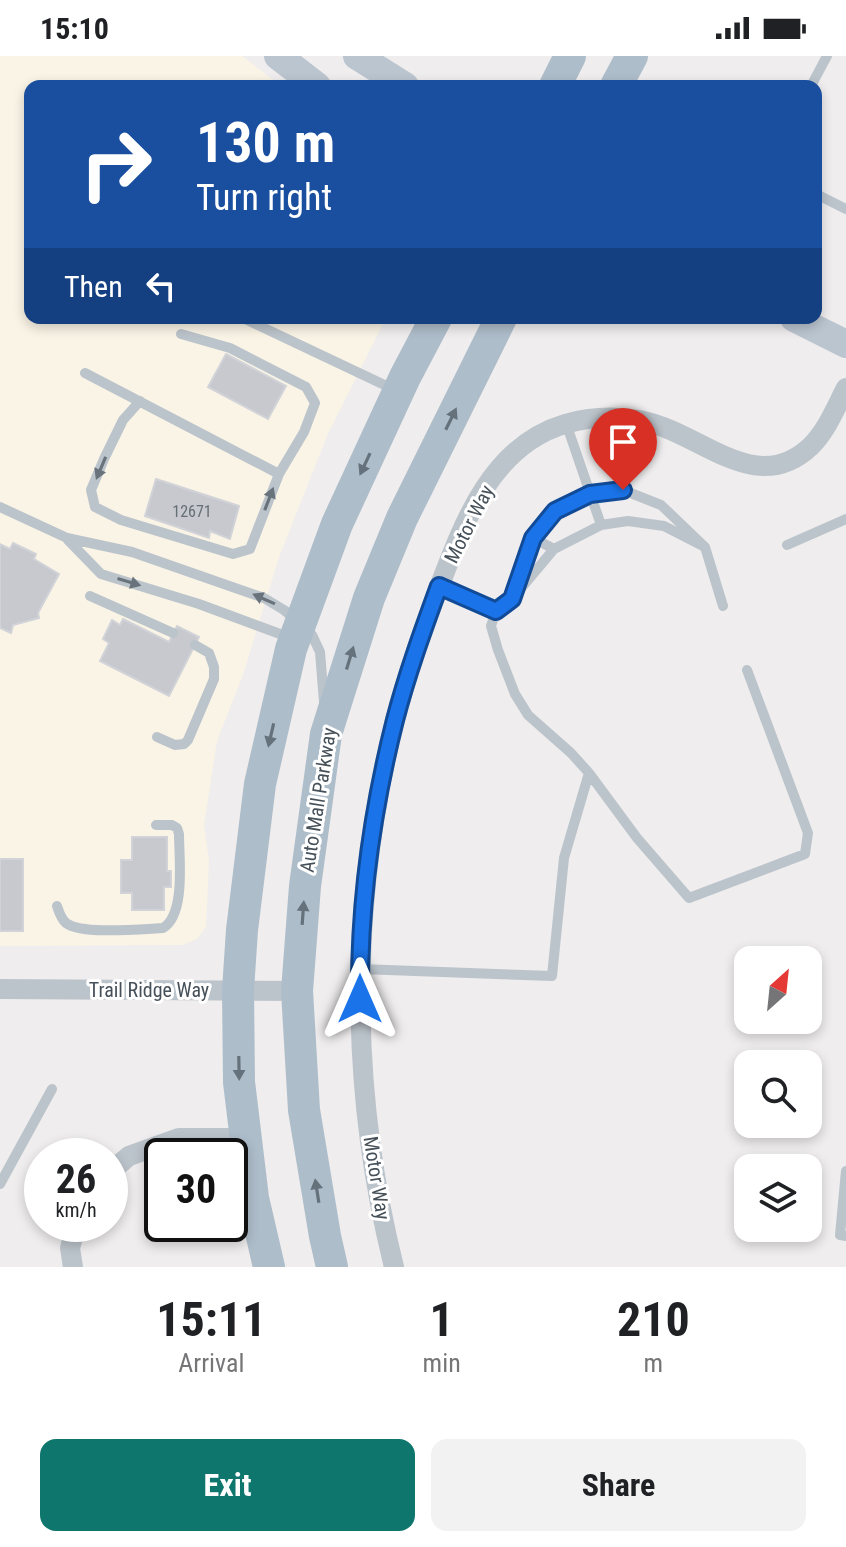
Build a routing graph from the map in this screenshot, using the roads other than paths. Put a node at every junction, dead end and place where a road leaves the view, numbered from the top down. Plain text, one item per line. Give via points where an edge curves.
1 (278, 56) edge
2 (357, 56) edge
3 (570, 56) edge
4 (632, 56) edge
5 (827, 56) edge
6 (309, 80) edge
7 (395, 80) edge
8 (558, 80) edge
9 (619, 80) edge
10 (814, 80) edge
11 (822, 197) edge
12 (846, 209) edge
13 (256, 324) edge
14 (433, 324) edge
15 (498, 324) edge
16 (806, 324) edge
17 (181, 334) dead end
18 (846, 344) edge
19 (85, 373) dead end
20 (846, 388) edge
21 (399, 391) junction
22 (140, 401) junction
23 (566, 423) junction
24 (279, 474) junction
25 (590, 494) junction
26 (661, 505) junction
27 (0, 507) edge
28 (846, 519) edge
29 (601, 525) junction
30 (664, 526) junction
31 (67, 538) junction
32 (533, 538) junction
33 (787, 545) dead end
34 (705, 547) junction
35 (554, 549) junction
36 (439, 586) junction
37 (90, 596) dead end
38 (512, 599) junction
39 (723, 606) dead end
40 (496, 611) junction
41 (297, 631) junction
42 (173, 633) dead end
43 (195, 645) dead end
44 (747, 670) dead end
45 (326, 734) junction
46 (157, 737) dead end
47 (589, 773) junction
48 (156, 825) dead end
49 (57, 906) dead end
50 (360, 969) junction
51 (0, 989) edge
52 (238, 990) junction
53 (297, 991) junction
54 (52, 1089) dead end
55 (246, 1138) edge
56 (248, 1155) edge
57 (846, 1171) edge
58 (1, 1180) edge
59 (846, 1236) edge
60 (72, 1242) edge
61 (73, 1267) edge
62 (269, 1267) edge
63 (332, 1267) edge
64 (394, 1267) edge

1 - 6 main road
2 - 7 main road
3 - 8 main road
4 - 9 main road
5 - 10 lane
11 - 12 lane
13 - 21 lane
14 - 21 main road
45 -> 15 main road, Auto Mall Parkway via 369,598 402,518
16 - 18 main road
17 - 24 lane via 230,348 306,387 315,403
19 - 22 lane
20 - 23 street, Motor Way via 811,446 792,460 765,468 729,459 637,419
21 -> 41 main road via 337,524
22 - 24 lane
22 -> 24 lane via 123,420 104,459 91,490 95,507 233,554 250,549
23 - 25 lane
23 - 36 street, Motor Way via 532,439 501,465 459,535
25 - 26 lane via 623,490
25 - 29 lane
25 - 32 lane via 555,511
26 - 30 lane
26 - 34 lane
27 - 31 lane
28 - 33 lane
29 - 30 lane via 628,521
29 - 35 lane
30 - 34 lane
31 -> 41 lane via 101,574
41 -> 31 lane via 284,610 264,598 132,552
32 - 35 lane
32 - 38 lane
34 - 39 lane
35 - 38 lane
36 - 40 lane
36 - 50 street, Motor Way via 395,719 378,801
37 - 42 lane
38 - 40 lane
40 - 47 lane via 491,626 515,694 528,715
41 - 45 lane via 312,635 320,652
41 -> 52 main road via 260,784
43 - 46 lane via 209,653 214,679 188,740 175,745
44 - 47 lane via 808,833 805,854 689,898
53 -> 45 main road, Auto Mall Parkway
47 - 50 lane via 564,858 552,976
48 - 49 lane via 172,825 179,834 178,900 169,925 83,930 66,923
50 - 64 street, Motor Way via 361,1060 370,1143
51 - 52 street, Trail Ridge Way
52 - 53 street, Trail Ridge Way
52 -> 55 main road
63 -> 53 main road, Auto Mall Parkway via 304,1110
54 - 58 lane
56 - 62 main road
57 - 59 lane via 840,1235
60 - 61 street

